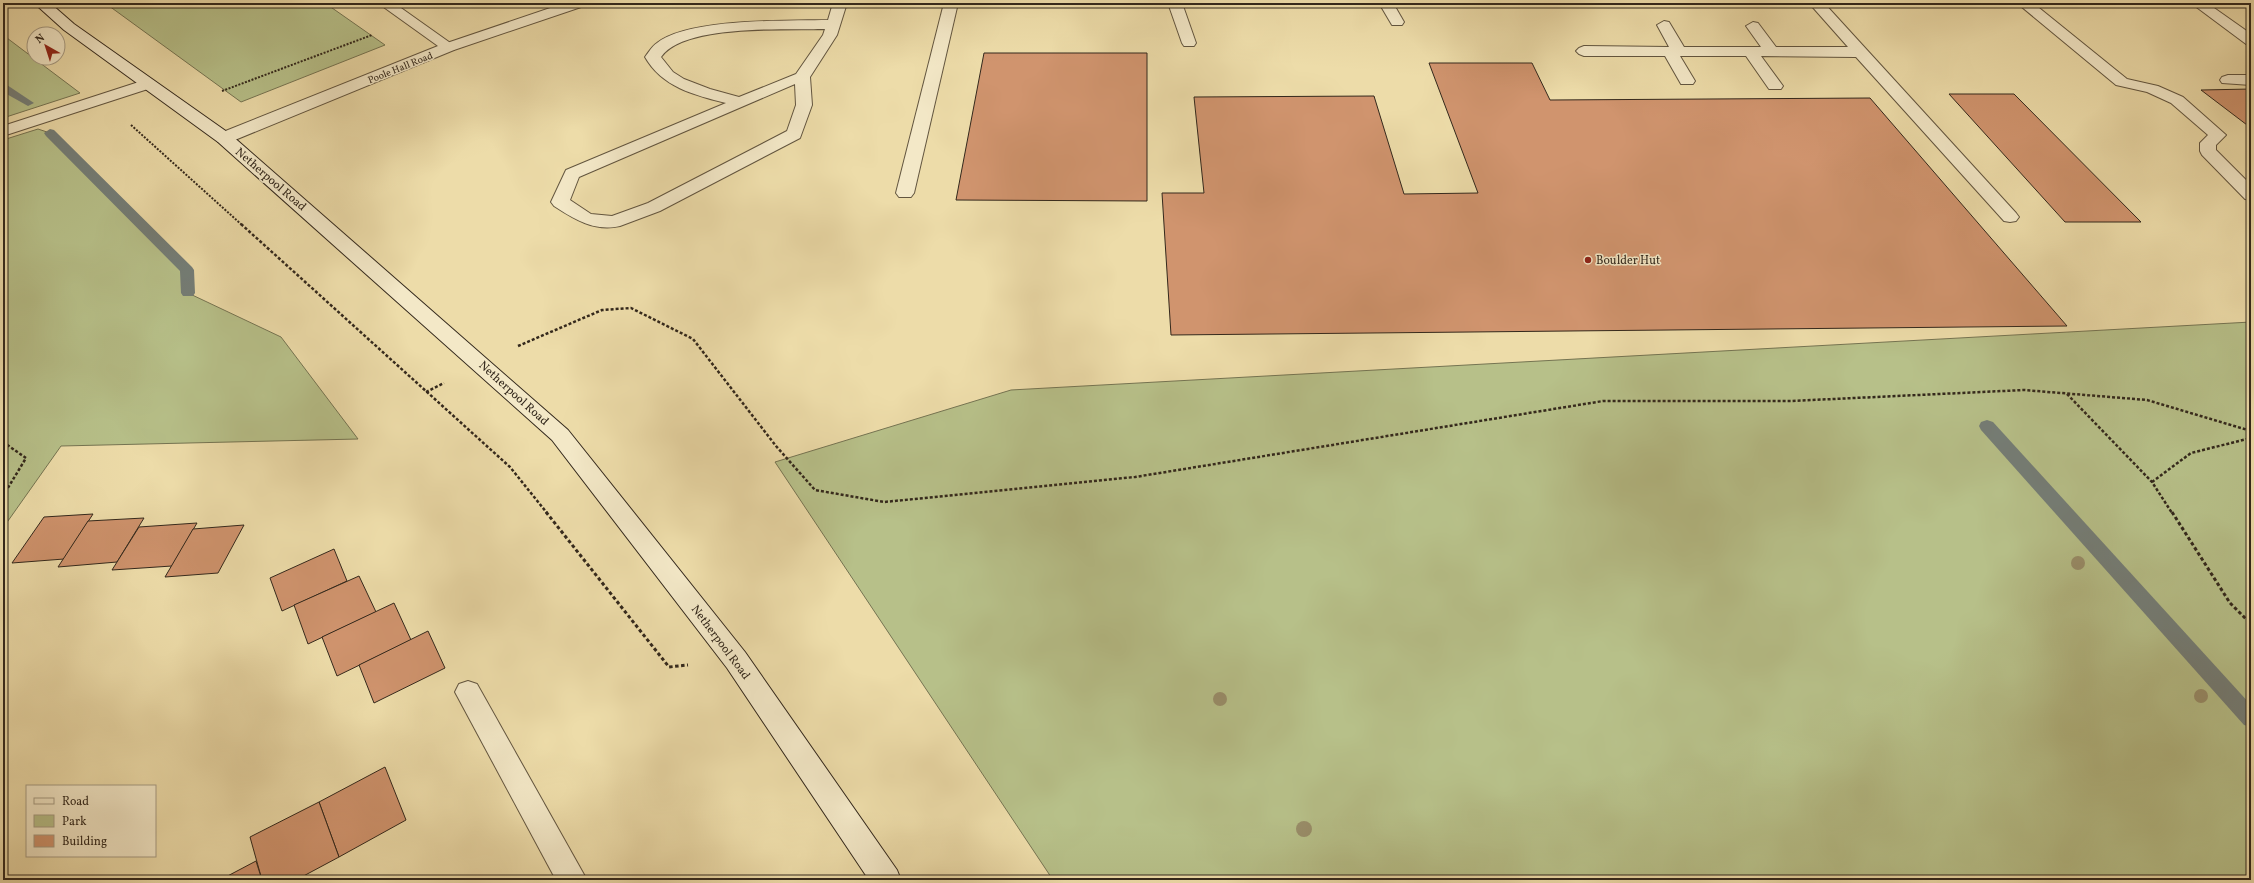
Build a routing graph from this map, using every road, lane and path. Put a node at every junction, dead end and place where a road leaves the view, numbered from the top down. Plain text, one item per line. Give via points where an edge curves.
1 (41, 3) edge
2 (385, 3) edge
3 (579, 3) edge
4 (840, 3) edge
5 (951, 3) edge
6 (1175, 3) edge
7 (1386, 3) edge
8 (1816, 3) edge
9 (2024, 3) edge
10 (2198, 3) edge
11 (1397, 22) dead end
12 (834, 24) junction
13 (1664, 25) dead end
14 (1753, 26) dead end
15 (2251, 41) edge
16 (1189, 43) dead end
17 (449, 47) junction
18 (1584, 51) dead end
19 (1674, 51) junction
20 (1750, 51) junction
21 (1770, 51) junction
22 (1860, 52) junction
23 (802, 77) junction
24 (2228, 80) dead end
25 (2251, 80) edge
26 (1687, 81) dead end
27 (148, 84) junction
28 (1775, 86) dead end
29 (742, 102) junction
30 (3, 131) edge
31 (224, 138) junction
32 (905, 193) dead end
33 (2251, 195) edge
34 (2010, 217) dead end
35 (481, 364) junction
36 (426, 392) dead end
37 (2067, 394) junction
38 (2251, 431) edge
39 (2251, 438) edge
40 (3, 442) edge
41 (2152, 482) junction
42 (3, 496) edge
43 (2251, 624) edge
44 (468, 692) dead end
45 (572, 880) edge
46 (886, 880) edge

1 - 27 main road, Netherpool Road via 69,27
2 - 17 main road
3 - 17 main road, Poole Hall Road
4 - 12 main road
5 - 32 main road
6 - 16 main road
7 - 11 main road
8 - 22 main road
9 - 33 main road via 2122,82 2152,89 2177,100 2218,135 2208,143 2208,151
10 - 15 main road
12 - 23 main road via 830,35
12 - 29 main road via 696,32 662,46 653,57 656,66 681,84
13 - 19 main road
14 - 21 main road
17 - 31 main road, Poole Hall Road
18 - 19 main road
19 - 20 main road
19 - 26 main road
20 - 21 main road
20 - 28 main road
21 - 22 main road
22 - 34 main road
23 - 29 main road
23 - 29 main road via 804,105 794,134 668,200 614,222 586,219 560,202 572,174
24 - 25 main road
27 - 30 main road
27 - 31 main road, Netherpool Road
31 - 35 main road, Netherpool Road
35 - 36 path
35 - 37 path via 602,310 631,308 693,339 776,446 815,490 884,502 1135,476 1603,401 1791,401 2024,390
35 - 46 main road, Netherpool Road via 560,435 736,660
37 - 38 path via 2147,400
37 - 41 path
39 - 41 path via 2191,453
40 - 42 path via 26,458
41 - 43 path via 2230,604
44 - 45 main road

